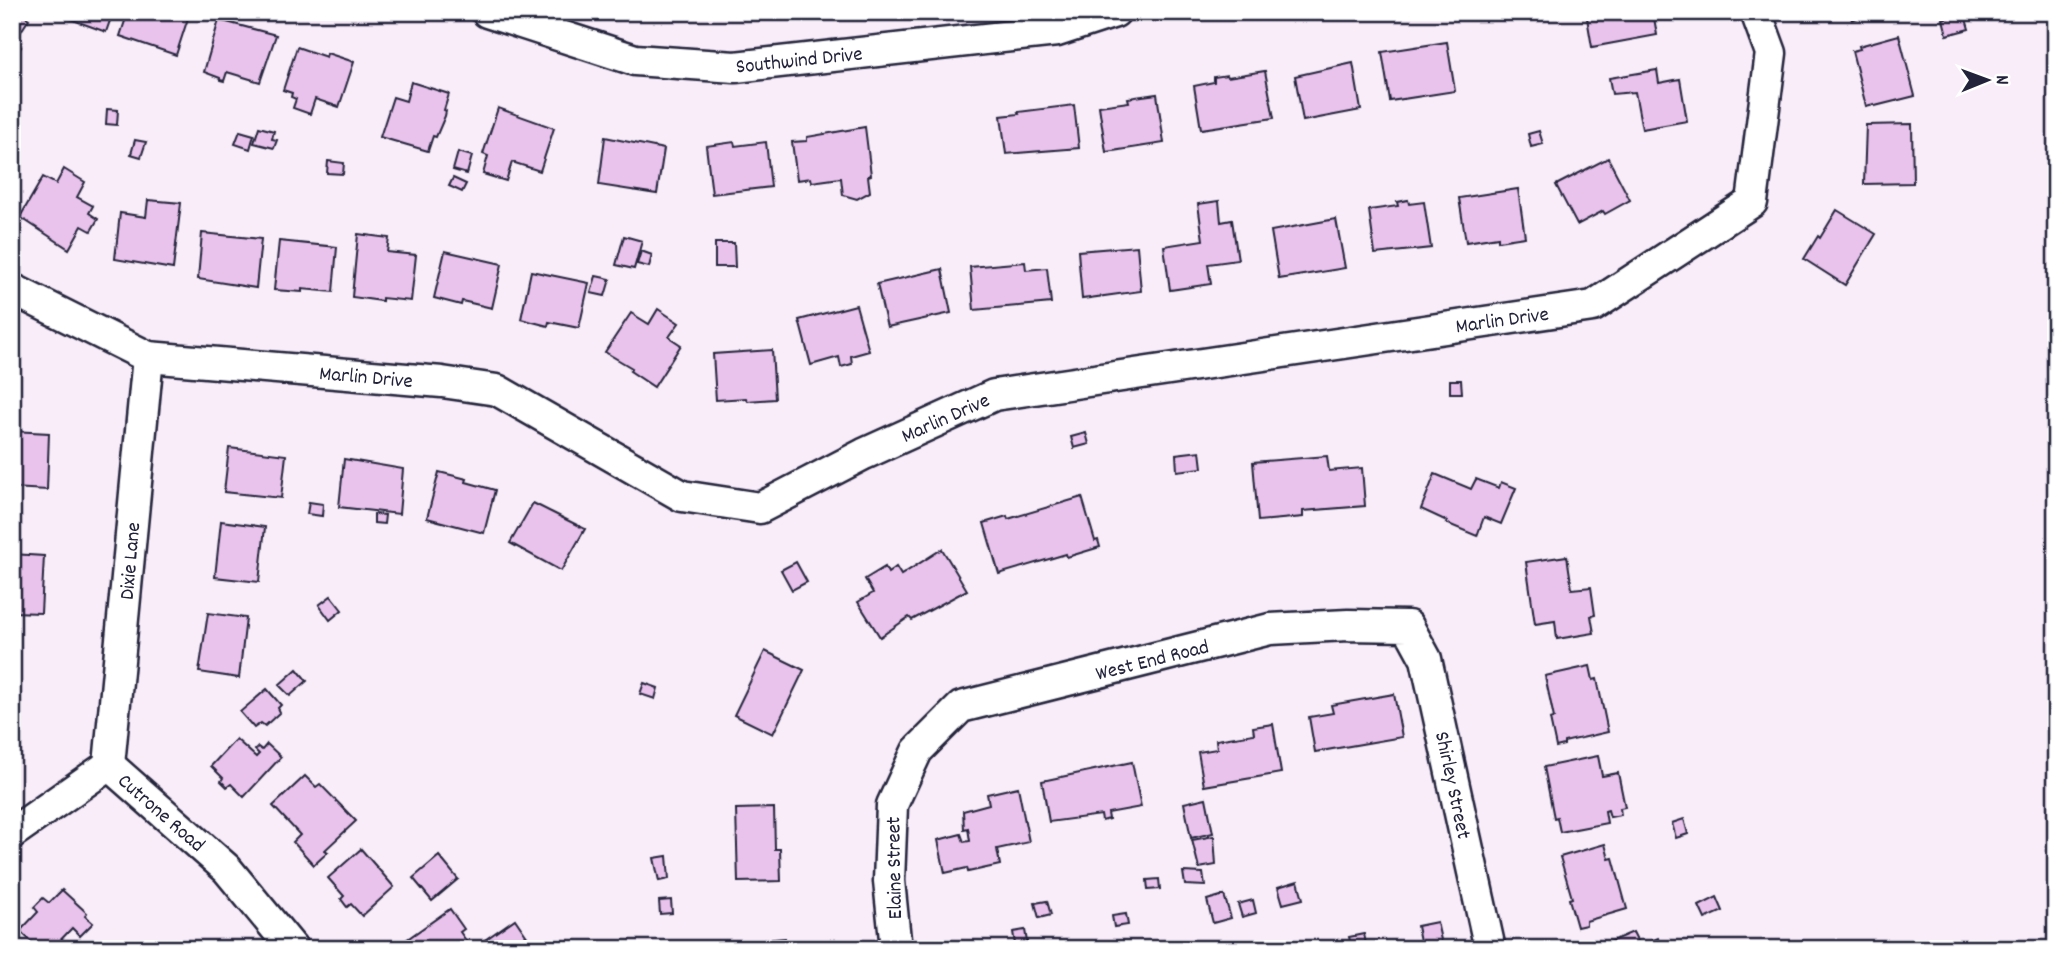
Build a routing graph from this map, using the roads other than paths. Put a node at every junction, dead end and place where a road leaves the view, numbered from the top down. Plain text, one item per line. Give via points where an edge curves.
1 (487, 12) edge
2 (1115, 12) edge
3 (1756, 12) edge
4 (12, 289) edge
5 (148, 357) junction
6 (1408, 626) joint
7 (917, 751) joint
8 (109, 765) junction
9 (12, 833) edge
10 (293, 949) edge
11 (896, 949) edge
12 (1490, 949) edge

1 - 2 street, Southwind Drive via 635,60 735,67 1057,31
3 - 5 street, Marlin Drive via 1771,53 1752,202 1593,306 993,395 760,508 682,496 497,390
4 - 5 street, Marlin Drive
5 - 8 street, Dixie Lane
6 - 7 street, West End Road via 1270,629 961,707
6 - 12 street, Shirley Street via 1426,659
7 - 11 street, Elaine Street via 892,805 889,881
8 - 9 street, Cutrone Road
8 - 10 street, Cutrone Road via 227,869

